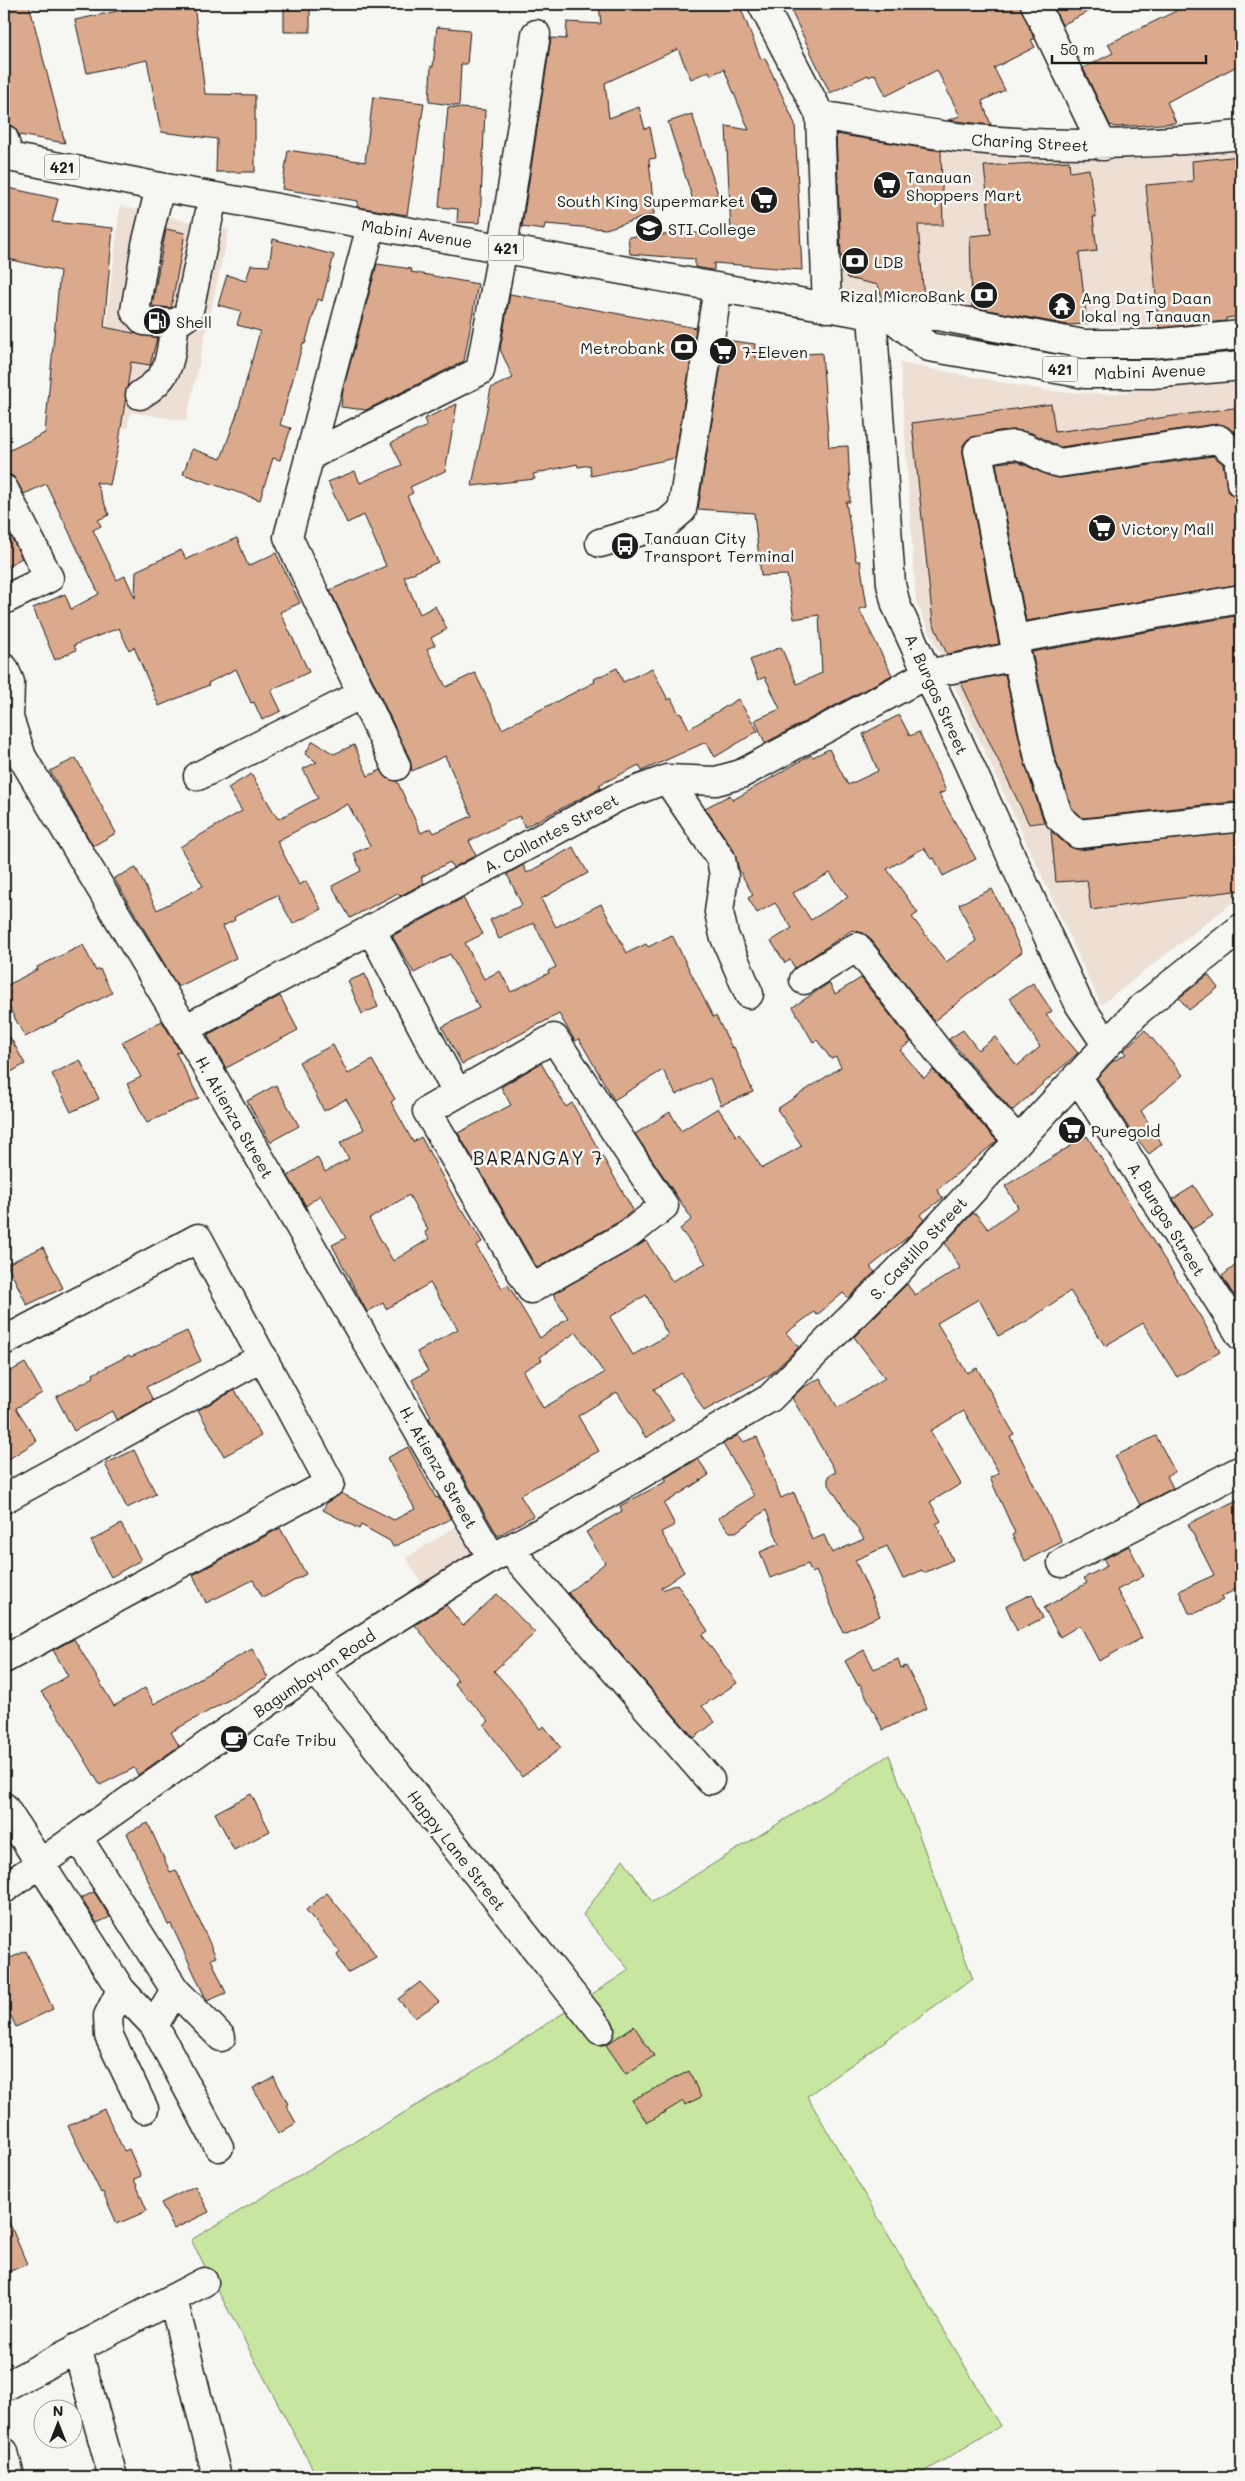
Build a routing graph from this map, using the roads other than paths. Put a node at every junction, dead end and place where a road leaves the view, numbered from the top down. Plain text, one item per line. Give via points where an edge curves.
1 (762, 4) edge
2 (1035, 4) edge
3 (536, 34) dead end
4 (820, 115) junction
5 (1241, 135) edge
6 (1104, 146) junction
7 (5, 150) edge
8 (160, 187) junction
9 (213, 197) junction
10 (372, 226) junction
11 (503, 247) junction
12 (718, 288) junction
13 (826, 308) junction
14 (881, 316) junction
15 (175, 324) junction
16 (1241, 335) edge
17 (1241, 366) edge
18 (140, 395) dead end
19 (310, 456) junction
20 (1241, 483) edge
21 (4, 489) edge
22 (600, 543) dead end
23 (1241, 599) edge
24 (4, 600) edge
25 (1015, 647) junction
26 (4, 668) edge
27 (927, 674) junction
28 (362, 694) junction
29 (396, 766) dead end
30 (198, 776) dead end
31 (667, 779) junction
32 (1234, 818) dead end
33 (1241, 928) edge
34 (370, 929) junction
35 (804, 980) dead end
36 (749, 994) dead end
37 (185, 1029) junction
38 (1106, 1044) junction
39 (1077, 1076) junction
40 (457, 1093) junction
41 (1018, 1141) junction
42 (1241, 1336) edge
43 (4, 1340) edge
44 (263, 1357) junction
45 (1241, 1470) edge
46 (4, 1498) edge
47 (560, 1522) joint
48 (500, 1553) junction
49 (1062, 1563) dead end
50 (4, 1659) edge
51 (316, 1669) junction
52 (710, 1780) dead end
53 (4, 1807) edge
54 (78, 1838) junction
55 (40, 1866) junction
56 (4, 1889) edge
57 (121, 1990) junction
58 (175, 1990) junction
59 (154, 2024) junction
60 (600, 2030) dead end
61 (221, 2038) dead end
62 (144, 2109) dead end
63 (219, 2147) dead end
64 (204, 2282) dead end
65 (172, 2299) junction
66 (77, 2348) junction
67 (4, 2387) edge
68 (4, 2452) edge
69 (10, 2477) edge
70 (113, 2477) edge
71 (217, 2477) edge

1 - 4 street
2 - 6 street
3 - 11 street
4 - 6 street, Charing Street via 963,138
4 - 13 street
5 - 6 street, Charing Street
7 - 8 street, Mabini Avenue / 421
8 - 9 street, Mabini Avenue / 421
8 - 15 street via 135,311 144,321
9 - 10 street, Mabini Avenue / 421
9 - 15 street via 188,314
10 - 11 street, Mabini Avenue / 421
10 - 19 street
11 - 12 street, Mabini Avenue / 421
11 - 19 street via 480,370
12 - 13 street, Mabini Avenue / 421
12 - 22 street via 682,510 666,524
13 - 14 street, Mabini Avenue / 421
14 - 16 street, Mabini Avenue / 421 via 938,316 1082,344 1152,344
14 - 17 street, Mabini Avenue / 421 via 929,347 1085,374 1152,374
14 - 27 street, A. Burgos Street via 891,584 896,605
15 - 18 street via 166,372 156,385
19 - 28 street via 288,537
20 - 25 street via 1238,456 1218,439 1059,463 1014,445 978,451
21 - 24 street via 49,578
23 - 25 street, A. Collantes Street
25 - 27 street, A. Collantes Street
25 - 32 street via 1044,775 1059,817 1078,834
26 - 37 street, H. Atienza Street via 10,682 9,718 22,756
27 - 31 street, A. Collantes Street via 741,774 716,781
27 - 38 street, A. Burgos Street via 1079,1004
28 - 29 street
28 - 30 street
31 - 34 street, A. Collantes Street via 616,798
31 - 36 street via 721,860 724,876 719,912 722,928
33 - 38 street, S. Castillo Street via 1139,1010
34 - 37 street, A. Collantes Street
34 - 40 street
35 - 41 street via 857,947 945,1060
37 - 48 street, H. Atienza Street
38 - 39 street, S. Castillo Street
39 - 41 street, S. Castillo Street
39 - 42 street, A. Burgos Street
40 - 40 street via 426,1111 531,1289 629,1234 664,1206 554,1038
41 - 47 street, S. Castillo Street via 898,1271 770,1398
43 - 44 street via 198,1238
44 - 46 street
44 - 50 street via 330,1483
45 - 49 street
47 - 48 street, Bagumbayan Road
48 - 51 street, Bagumbayan Road
48 - 52 street, H. Atienza Street
51 - 54 street, Bagumbayan Road
51 - 60 street, Happy Lane Street
53 - 55 street
54 - 55 street, Bagumbayan Road
54 - 58 street
55 - 56 street, Bagumbayan Road
55 - 57 street
57 - 59 street
57 - 62 street via 108,2016 110,2036
58 - 59 street
58 - 61 street
59 - 63 street
64 - 65 street
65 - 66 street
65 - 71 street
66 - 67 street
66 - 70 street
68 - 69 street

